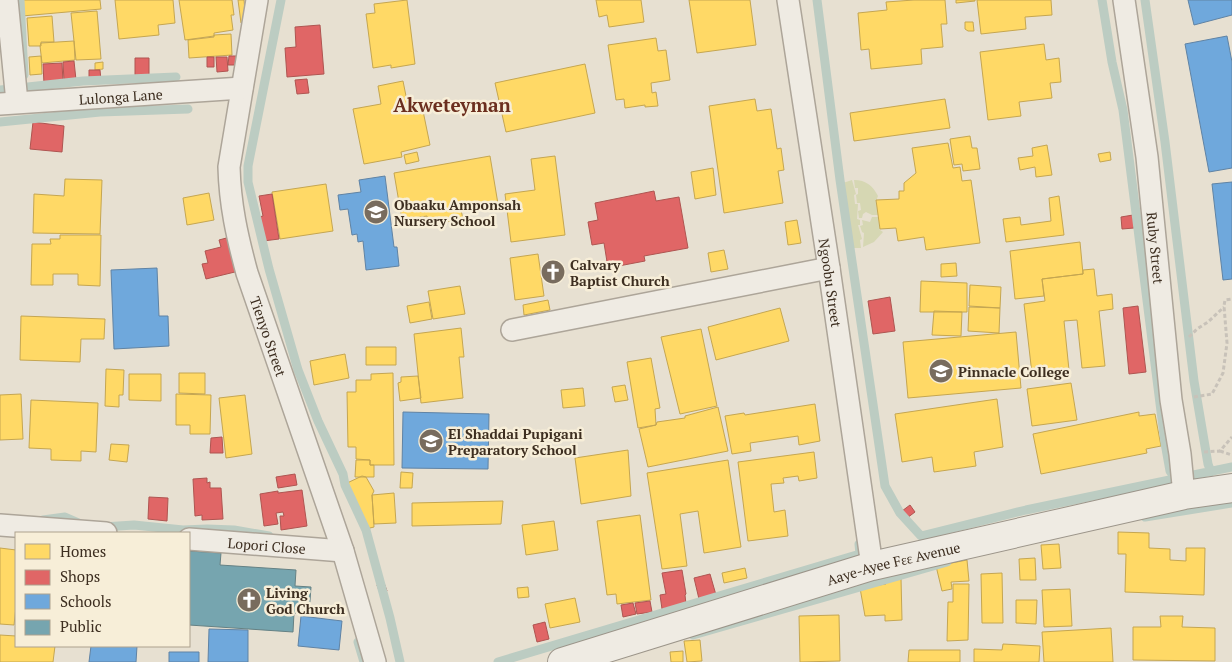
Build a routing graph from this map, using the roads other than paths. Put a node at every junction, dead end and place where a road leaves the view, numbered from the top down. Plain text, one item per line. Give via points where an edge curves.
1 (7, 0) edge
2 (257, 0) edge
3 (788, 0) edge
4 (1124, 0) edge
5 (242, 88) junction
6 (8, 103) edge
7 (829, 268) junction
8 (512, 330) dead end
9 (1232, 488) edge
10 (1184, 496) junction
11 (0, 525) edge
12 (93, 532) edge
13 (190, 539) edge
14 (343, 551) junction
15 (872, 566) junction
16 (375, 662) edge
17 (562, 662) edge

1 - 6 street
2 - 5 street, Tienyo Street
3 - 7 street, Ngoobu Street
4 - 10 street, Ruby Street via 1147,157 1171,400
5 - 6 street, Lulonga Lane
5 - 14 street, Tienyo Street via 228,166 234,228
7 - 8 street
7 - 15 street, Ngoobu Street
9 - 10 street, Aaye-Ayee Fɛɛ Avenue
10 - 15 street, Aaye-Ayee Fɛɛ Avenue
11 - 12 street
13 - 14 street, Lopori Close
14 - 16 street, Tienyo Street
15 - 17 street, Aaye-Ayee Fɛɛ Avenue

